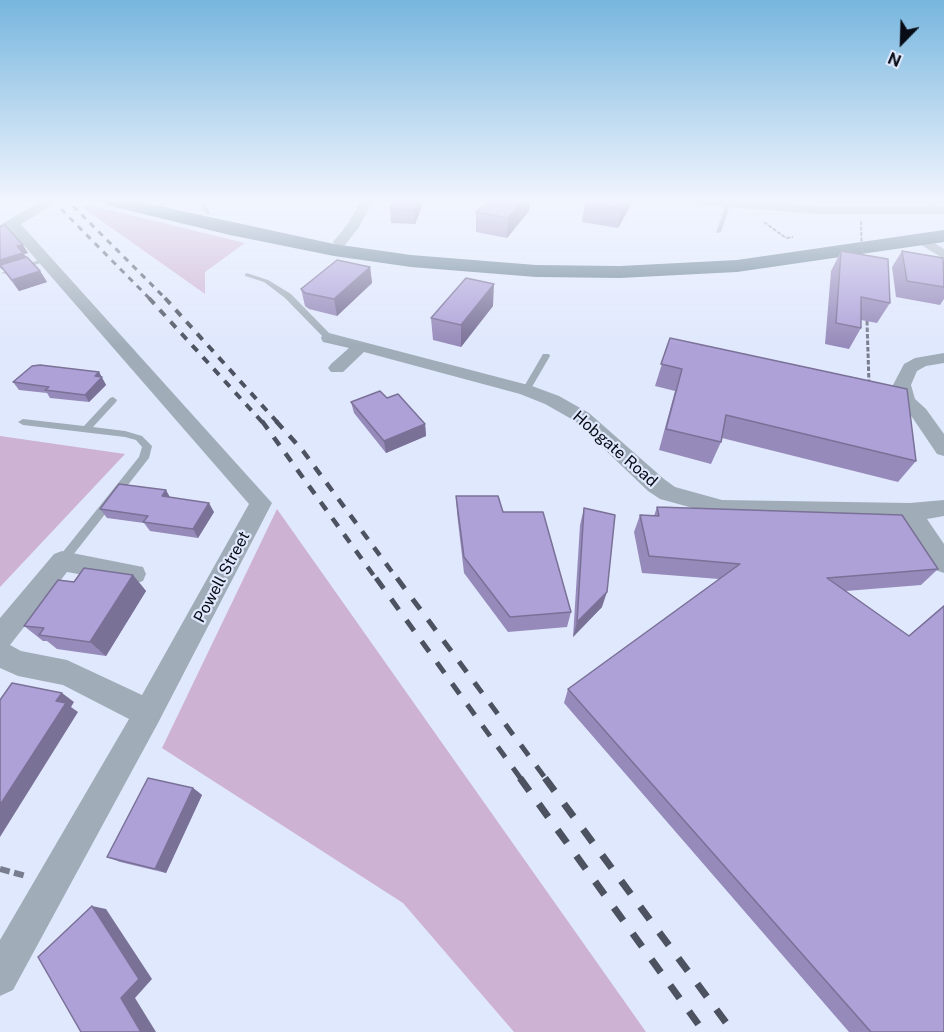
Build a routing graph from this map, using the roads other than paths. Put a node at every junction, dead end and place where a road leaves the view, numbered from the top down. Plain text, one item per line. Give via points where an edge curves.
1 (32, 249) edge
2 (358, 249) edge
3 (829, 249) edge
4 (45, 260) junction
5 (4, 273) edge
6 (247, 276) dead end
7 (329, 338) joint
8 (359, 348) junction
9 (546, 356) dead end
10 (944, 358) edge
11 (337, 368) dead end
12 (526, 390) junction
13 (113, 400) dead end
14 (23, 422) dead end
15 (86, 429) junction
16 (944, 448) edge
17 (944, 508) edge
18 (910, 512) junction
19 (62, 561) junction
20 (944, 562) edge
21 (134, 574) edge
22 (0, 638) edge
23 (0, 654) edge
24 (148, 713) junction
25 (0, 977) edge

1 - 4 street, Powell Street
2 - 3 main road via 477,267 620,272 737,266
4 - 5 lane
4 - 24 street, Powell Street via 261,503
6 - 7 lane via 266,281 288,296
7 - 8 street, Hobgate Road
8 - 11 street
8 - 12 street, Hobgate Road
9 - 12 lane
10 - 16 street via 910,368 900,399 919,413
12 - 18 street, Hobgate Road via 552,399 582,417 668,493 722,508
13 - 15 lane
14 - 15 lane
15 - 19 lane via 133,436 144,442 147,451
17 - 18 street, Hobgate Road
18 - 20 street
19 - 21 street
19 - 22 street
23 - 24 street via 18,663 67,673
24 - 25 street, Powell Street

